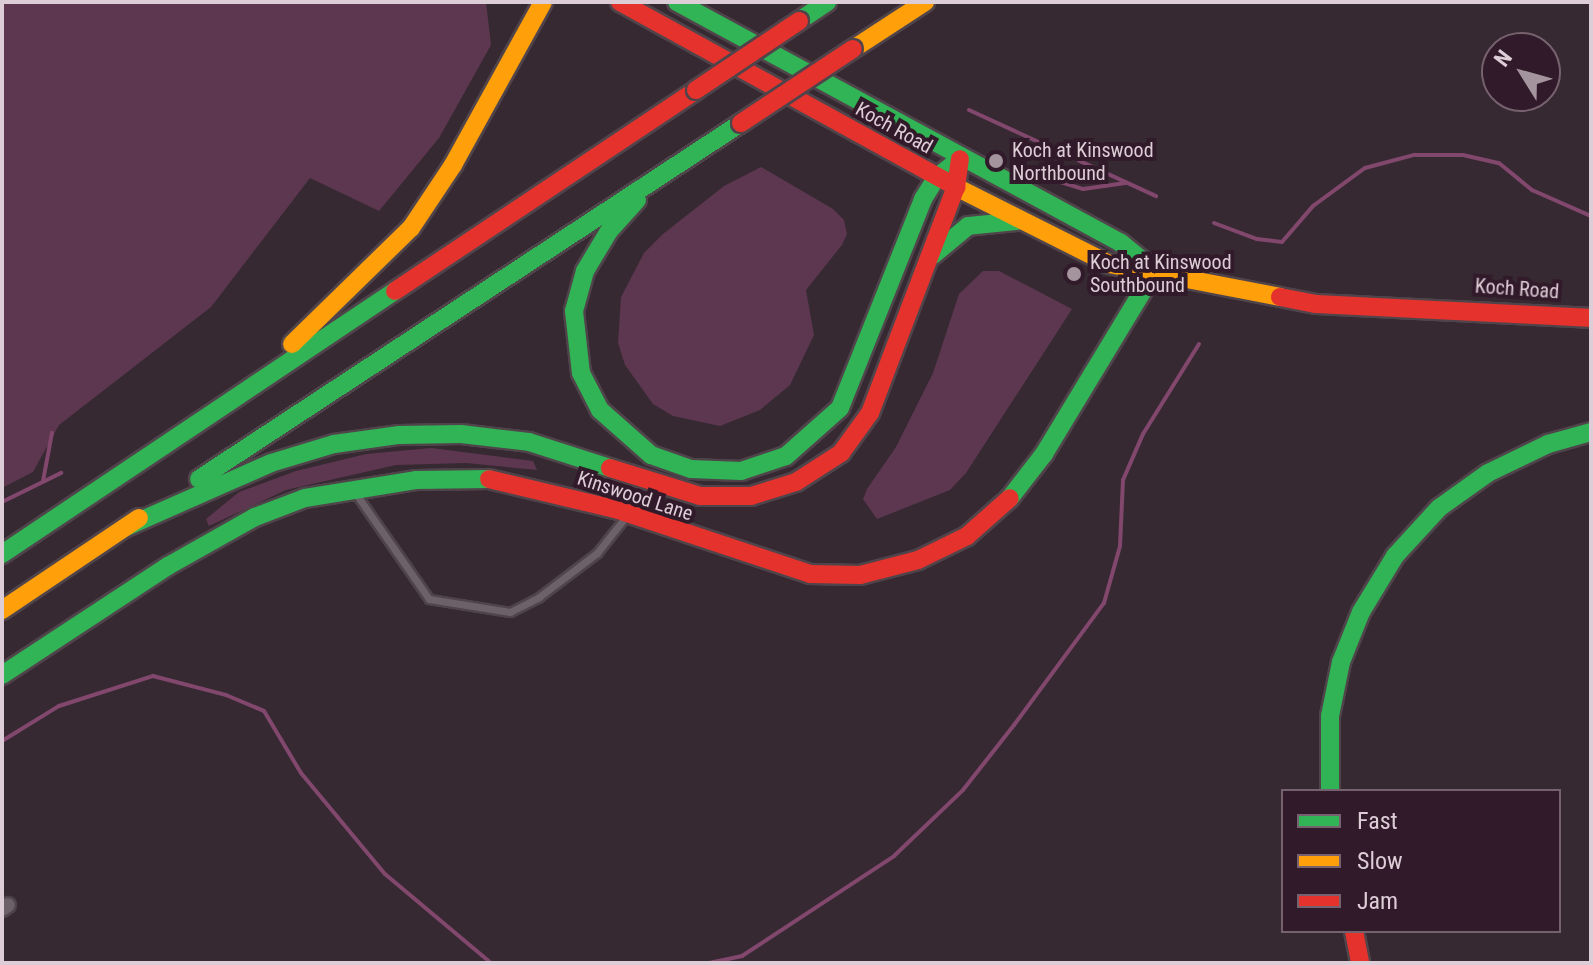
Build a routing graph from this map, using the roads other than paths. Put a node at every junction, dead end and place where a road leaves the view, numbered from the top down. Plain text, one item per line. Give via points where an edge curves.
1 (543, 2) edge
2 (620, 2) edge
3 (677, 2) edge
4 (827, 2) edge
5 (925, 2) edge
6 (960, 159) junction
7 (661, 174) junction
8 (937, 177) junction
9 (956, 187) junction
10 (1017, 221) junction
11 (928, 261) junction
12 (1155, 271) junction
13 (1591, 318) edge
14 (224, 406) junction
15 (1591, 432) edge
16 (352, 489) junction
17 (628, 514) junction
18 (126, 527) junction
19 (2, 554) edge
20 (2, 610) edge
21 (2, 675) edge
22 (1330, 789) edge
23 (1354, 933) edge
24 (1360, 963) edge

1 - 14 main road via 469,138 411,228
2 - 8 main road, Koch Road
3 - 6 main road, Koch Road
4 - 14 main road, bridge
5 - 7 main road, bridge
6 - 8 main road
6 - 9 main road
6 - 12 main road, Koch Road via 1121,243
7 - 8 main road via 609,231 585,271 574,311 576,350 589,393 633,443 671,463 716,473 764,466 786,456 840,408
7 - 18 main road
8 - 9 main road, Koch Road
9 - 10 main road, Koch Road
9 - 11 main road
10 - 11 main road via 968,226
10 - 12 main road, Koch Road via 1109,264
11 - 18 main road via 870,413 857,434 819,471 773,491 728,499 700,496 529,442 461,434 399,435 334,444 271,463
12 - 13 main road, Koch Road via 1237,292 1316,304
12 - 17 main road, Kinswood Lane via 1044,454 1005,504 967,536 918,560 860,575 810,574
14 - 19 main road
15 - 22 main road via 1548,444 1488,473 1439,508 1395,556 1361,612 1341,662 1330,716
16 - 17 main road, Kinswood Lane via 416,480 487,479
16 - 17 lane via 429,599 510,612 597,553
16 - 21 main road, Kinswood Lane via 305,498 255,517 168,566
18 - 20 main road
23 - 24 main road

